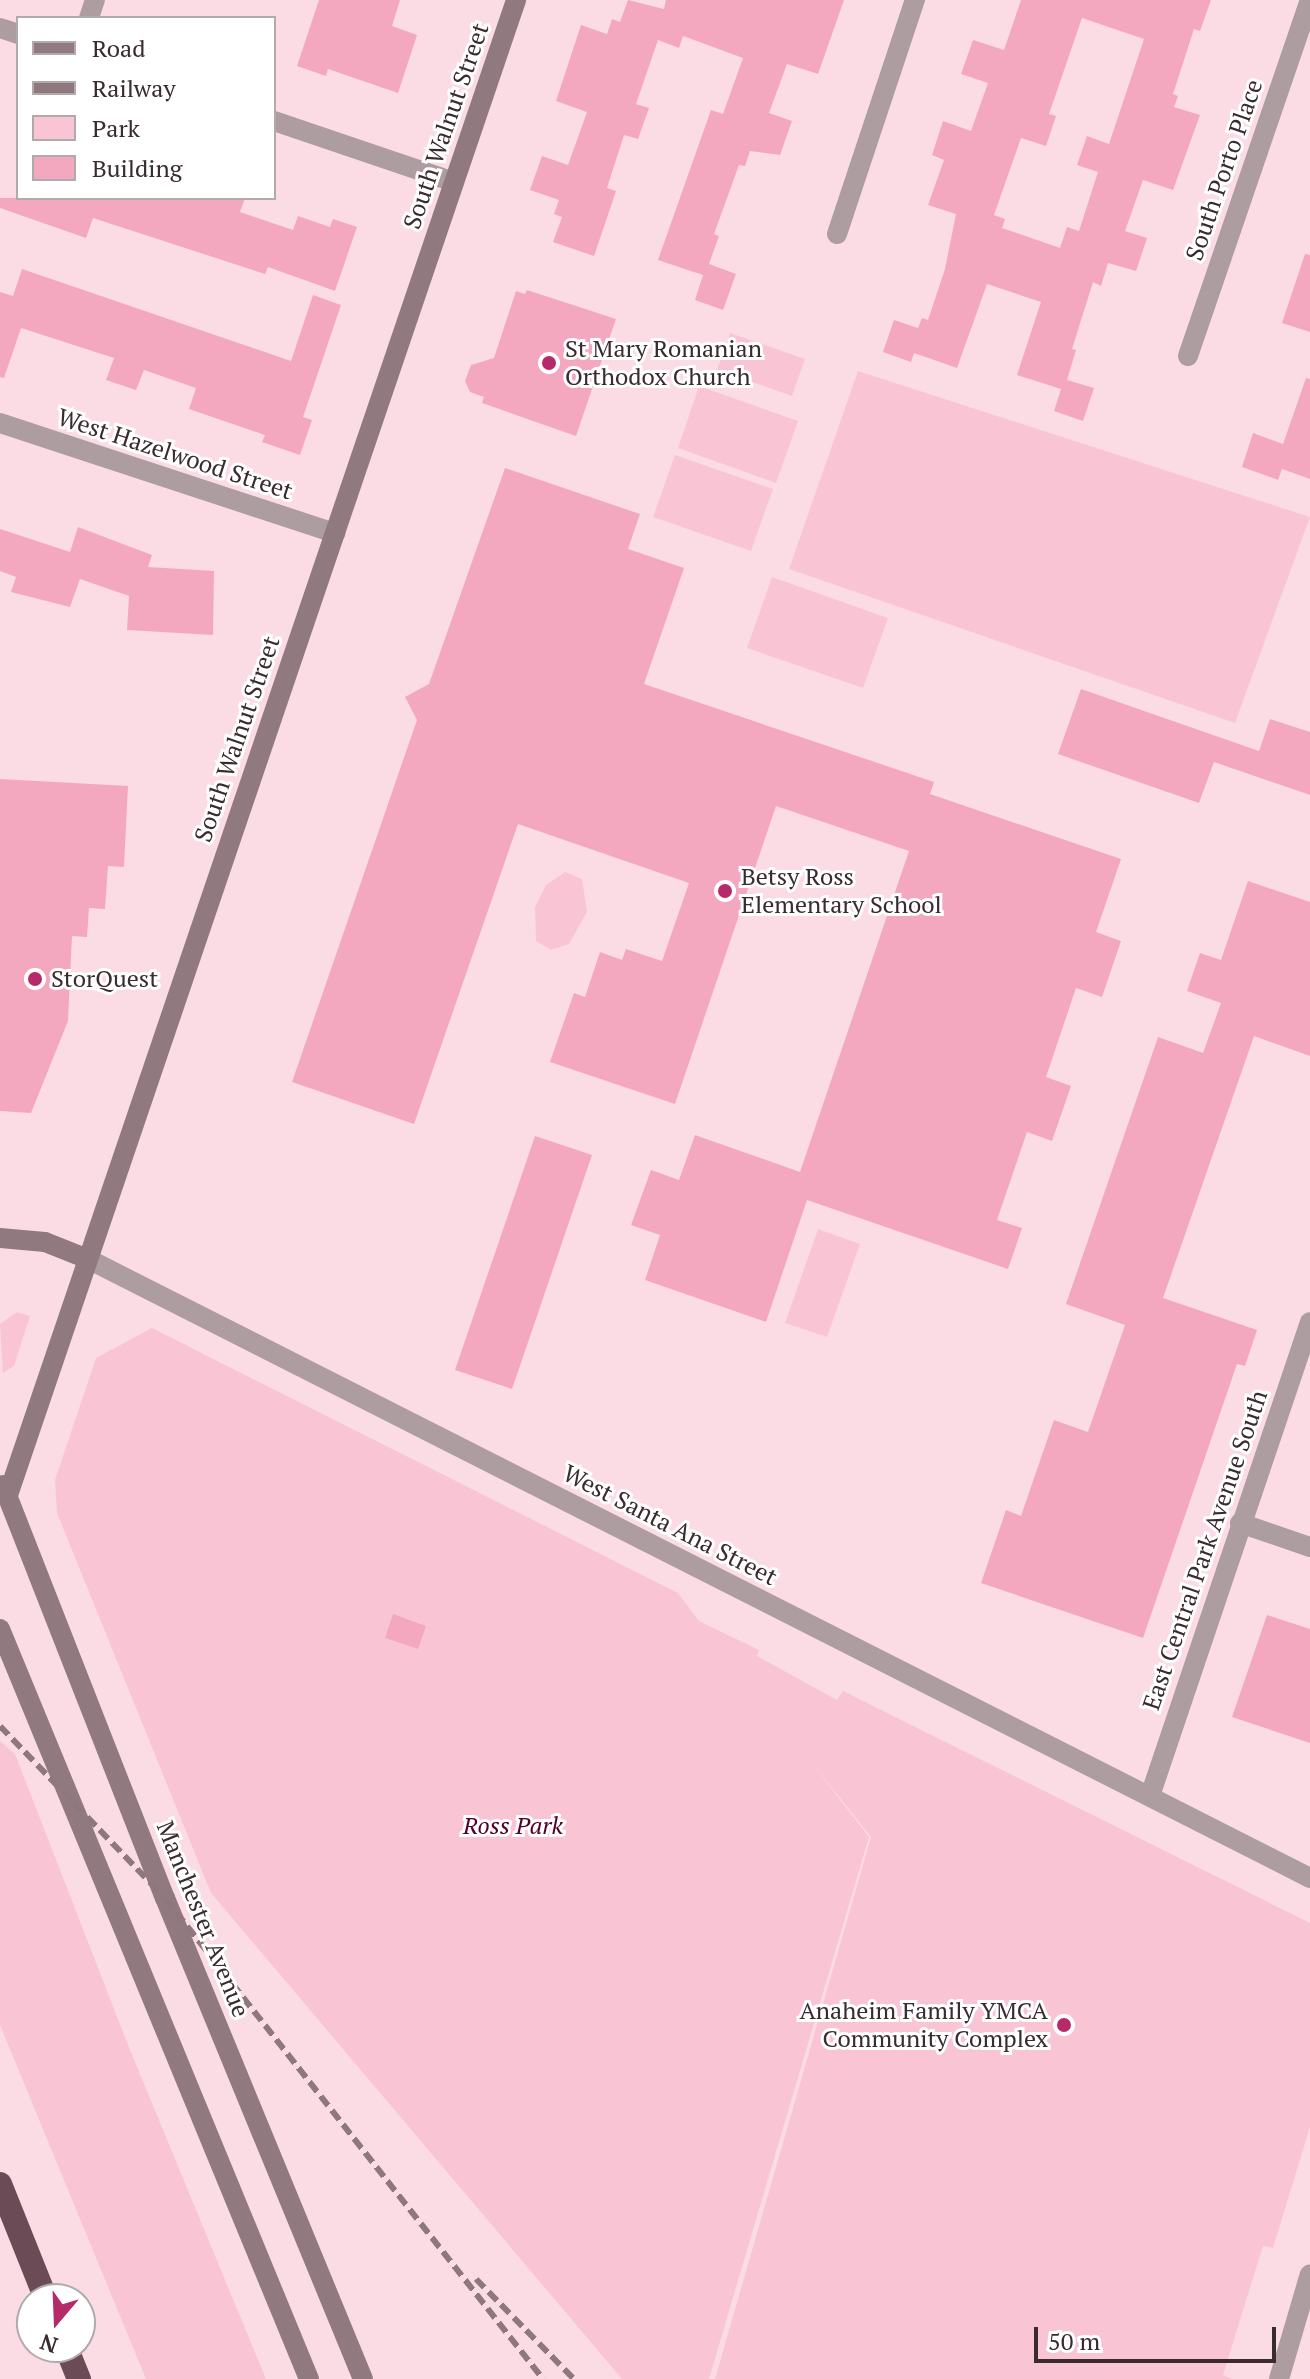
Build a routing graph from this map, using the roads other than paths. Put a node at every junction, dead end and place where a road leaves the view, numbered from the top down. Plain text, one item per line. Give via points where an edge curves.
1 (516, 0) edge
2 (915, 0) edge
3 (1310, 0) edge
4 (276, 122) edge
5 (454, 182) junction
6 (837, 234) dead end
7 (1188, 356) dead end
8 (0, 423) edge
9 (335, 533) junction
10 (0, 1238) edge
11 (88, 1259) junction
12 (1310, 1322) edge
13 (4, 1486) edge
14 (1240, 1523) junction
15 (1310, 1547) edge
16 (0, 1629) edge
17 (1150, 1796) junction
18 (1310, 1878) edge
19 (0, 2184) edge
20 (1310, 2274) edge
21 (40, 2283) edge
22 (309, 2379) edge
23 (363, 2379) edge
24 (1279, 2379) edge

1 - 5 street, South Walnut Street
2 - 6 street
3 - 7 street, South Porto Place
4 - 5 street
5 - 9 street, South Walnut Street
8 - 9 street, West Hazelwood Street
9 - 11 street, South Walnut Street
10 - 11 street, West Santa Ana Street via 45,1242
11 - 13 street, South Walnut Street
11 - 17 street, West Santa Ana Street
12 - 14 street, East Central Park Avenue South
13 - 23 street, Manchester Avenue via 165,1898
14 - 15 street
14 - 17 street, East Central Park Avenue South
16 - 22 street
17 - 18 street, West Santa Ana Street
19 - 21 highway
20 - 24 street

